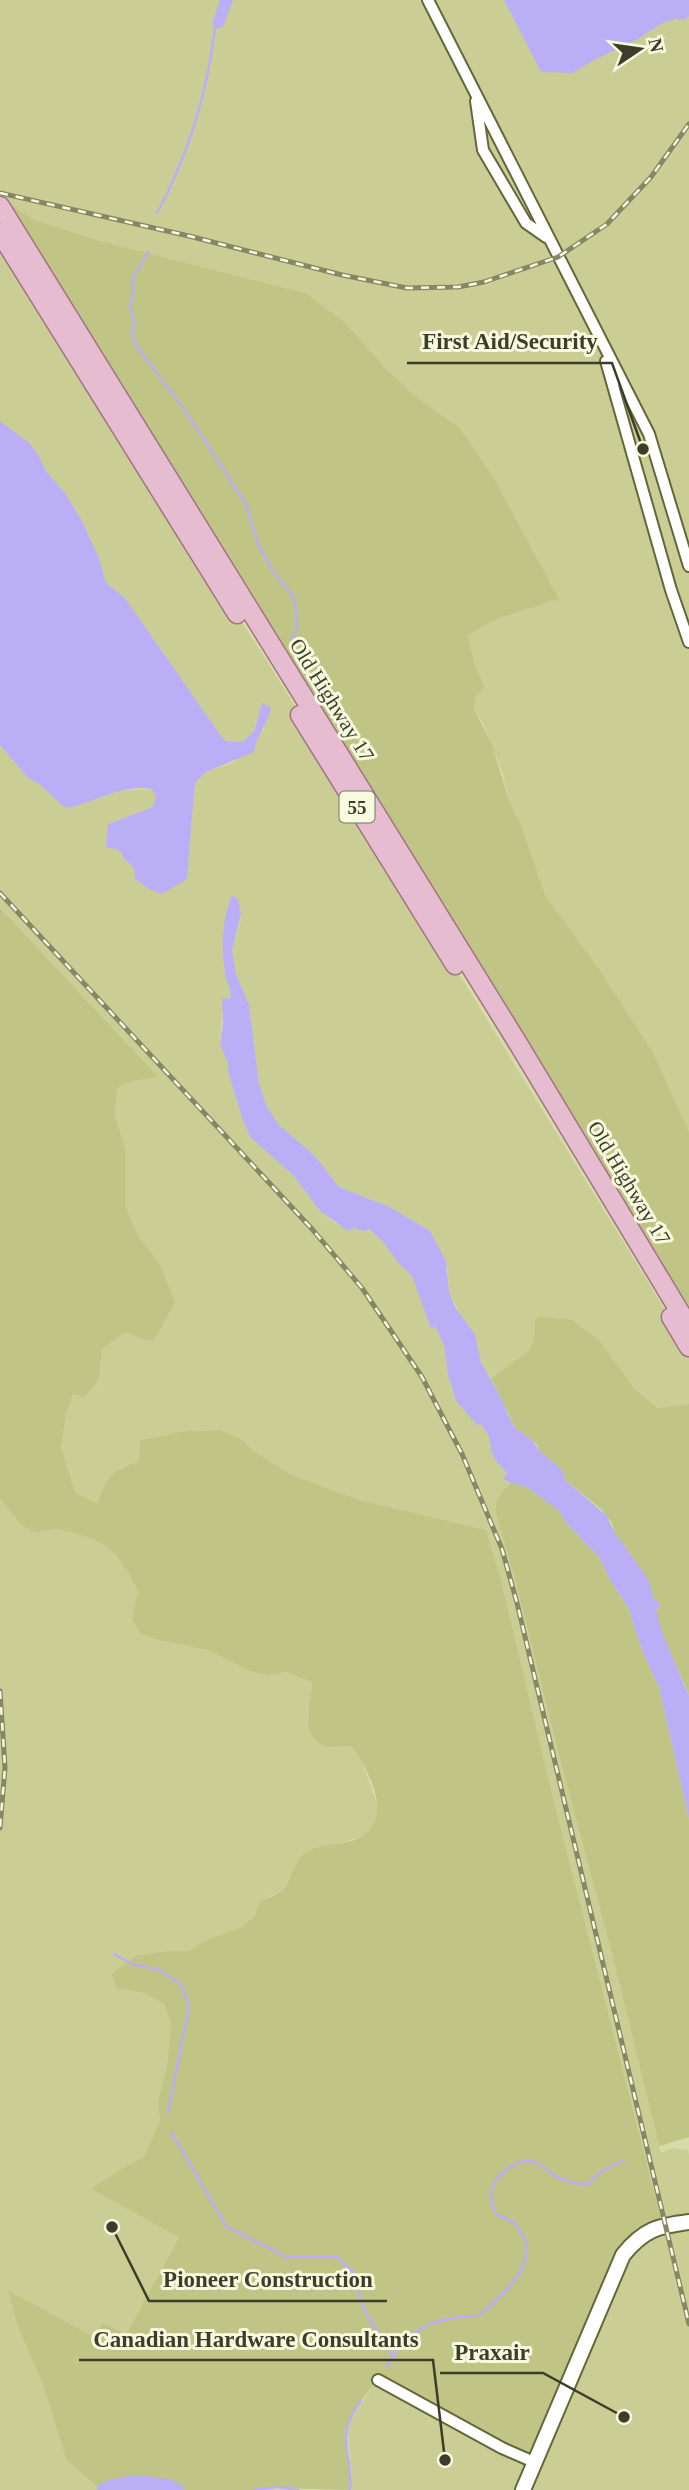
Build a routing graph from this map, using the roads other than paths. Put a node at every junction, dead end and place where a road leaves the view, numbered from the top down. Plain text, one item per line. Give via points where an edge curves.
1 (428, 0) edge
2 (475, 92) junction
3 (0, 206) edge
4 (0, 233) edge
5 (549, 239) junction
6 (599, 339) junction
7 (689, 566) edge
8 (689, 642) edge
9 (689, 1327) edge
10 (689, 1347) edge
11 (689, 2222) edge
12 (378, 2380) dead end
13 (534, 2462) junction
14 (523, 2490) edge

1 - 2 street
2 - 5 street
2 - 5 street via 483,150 526,223
3 - 9 main road, Old Highway 17 / 55
4 - 10 main road, Old Highway 17 / 55
5 - 6 street
6 - 7 street via 649,434
6 - 8 street
11 - 13 street via 659,2226 623,2255
12 - 13 street
13 - 14 street

